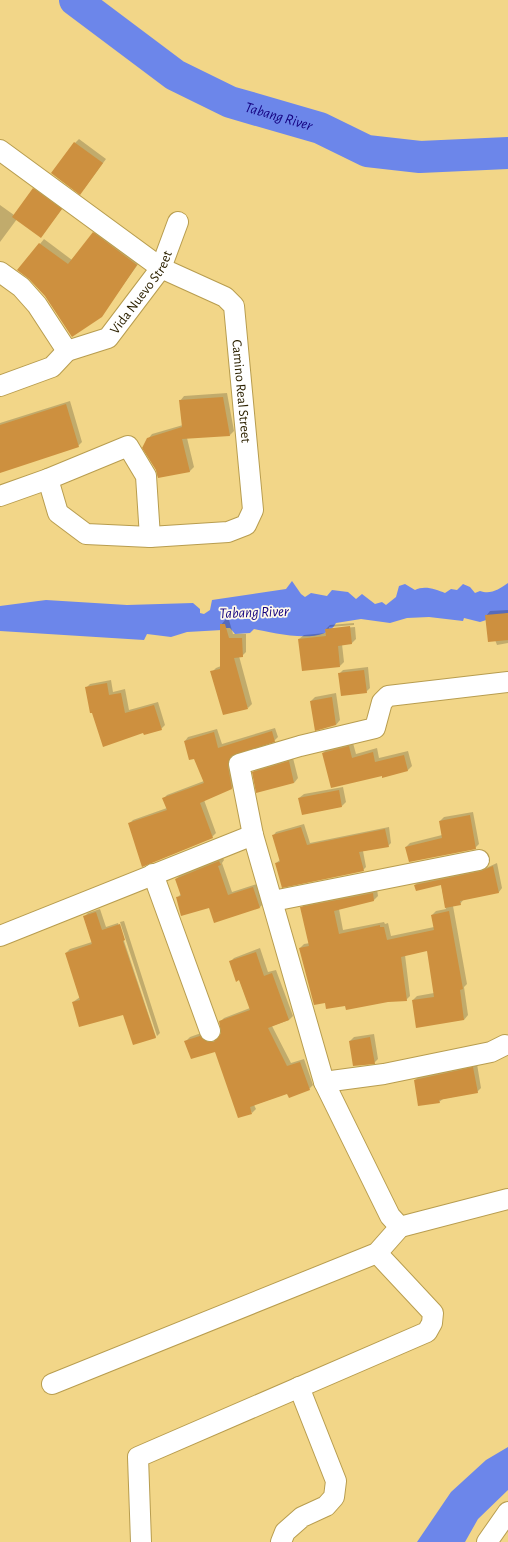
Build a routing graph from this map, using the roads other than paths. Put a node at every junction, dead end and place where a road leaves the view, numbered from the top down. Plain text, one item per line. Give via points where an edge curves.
1 (0, 150) edge
2 (178, 222) dead end
3 (161, 268) junction
4 (0, 272) edge
5 (67, 351) junction
6 (0, 386) edge
7 (48, 479) junction
8 (0, 496) edge
9 (150, 537) junction
10 (508, 682) edge
11 (253, 835) junction
12 (479, 860) dead end
13 (153, 874) junction
14 (273, 901) junction
15 (0, 936) edge
16 (210, 1031) dead end
17 (505, 1046) dead end
18 (324, 1082) junction
19 (508, 1199) edge
20 (400, 1228) junction
21 (377, 1253) junction
22 (52, 1384) dead end
23 (299, 1387) junction
24 (508, 1512) edge
25 (141, 1542) edge
26 (281, 1542) edge
27 (487, 1542) edge

1 - 3 street, Camino Real Street
2 - 3 street, Vida Nuevo Street
3 - 5 street, Vida Nuevo Street via 108,338
3 - 9 street, Camino Real Street via 225,297 234,306 253,510 246,525 228,532
4 - 5 street via 21,287 37,305
5 - 6 street, Vida Nuevo Street via 52,367
7 - 8 street
7 - 9 street, Camino Real Street via 58,514 86,534
7 - 9 street via 128,446 146,476
10 - 11 street via 388,696 382,702 375,728 239,764
11 - 13 street
11 - 14 street
12 - 14 street
13 - 15 street
13 - 16 street
14 - 18 street
17 - 18 street via 491,1052 400,1071
18 - 20 street via 390,1216
19 - 20 street
20 - 21 street
21 - 22 street
21 - 23 street via 433,1313 432,1323 427,1332
23 - 25 street via 138,1457
23 - 26 street via 336,1481 334,1497 326,1506 302,1517 285,1532
24 - 27 street

